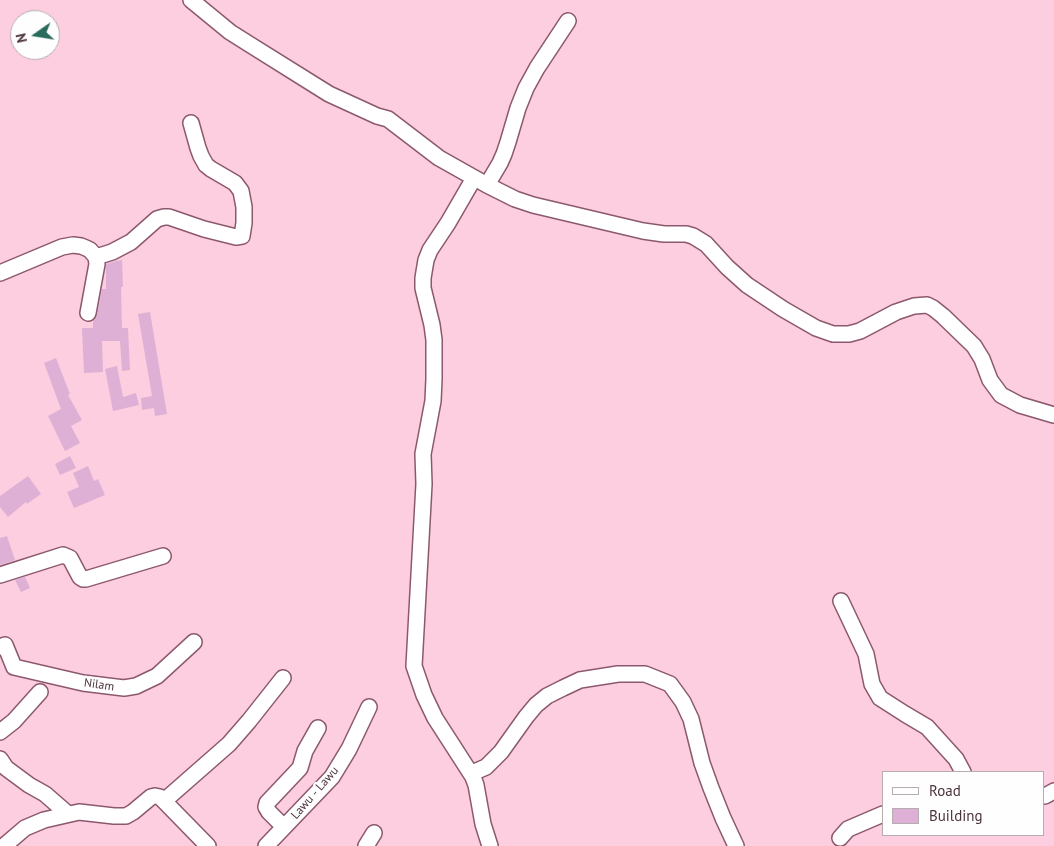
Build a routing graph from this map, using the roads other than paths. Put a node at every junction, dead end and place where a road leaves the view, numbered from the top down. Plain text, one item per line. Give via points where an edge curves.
1 (191, 0) edge
2 (568, 21) dead end
3 (191, 123) dead end
4 (481, 182) junction
5 (96, 257) junction
6 (0, 273) edge
7 (88, 313) dead end
8 (1054, 415) edge
9 (163, 556) dead end
10 (0, 575) edge
11 (841, 601) dead end
12 (194, 642) dead end
13 (2, 646) edge
14 (283, 678) dead end
15 (40, 692) dead end
16 (369, 707) dead end
17 (318, 728) dead end
18 (0, 732) edge
19 (0, 759) edge
20 (962, 771) edge
21 (472, 773) junction
22 (164, 801) junction
23 (68, 814) junction
24 (882, 814) edge
25 (284, 827) junction
26 (374, 833) dead end
27 (840, 838) dead end
28 (4, 846) edge
29 (208, 846) edge
30 (266, 846) edge
31 (366, 846) edge
32 (490, 846) edge
33 (736, 846) edge

1 - 4 street via 249,44 329,94 388,119 439,158
2 - 4 street via 526,88 500,164
3 - 5 street via 206,164 235,183 241,191 244,206 242,236 204,229 169,217 157,219 131,242
4 - 8 street via 533,205 643,231 693,236 761,294 816,328 833,334 854,333 901,310 927,305 974,346 994,388 1001,395
4 - 21 street via 430,250 423,278 434,340 434,379 423,454 414,666 436,718
5 - 6 street via 86,248 68,246
5 - 7 street
9 - 10 street via 86,579 80,577 70,558 63,555
11 - 20 street via 866,654 872,684 880,698 927,727
12 - 13 street, Nilam via 157,676 124,688 82,683 14,666
14 - 22 street via 229,744
15 - 18 street
16 - 25 street, Lawu - Lawu via 332,777
17 - 25 street via 300,768 267,803 269,812
19 - 23 street via 6,768
21 - 32 street
21 - 33 street via 486,767 501,752 536,705 548,696 580,680 645,674 670,684 683,702 711,788
22 - 23 street via 157,796 151,797 133,812 122,816
22 - 29 street
23 - 28 street via 34,823
24 - 27 street via 848,829
25 - 30 street, Lawu - Lawu
26 - 31 street

